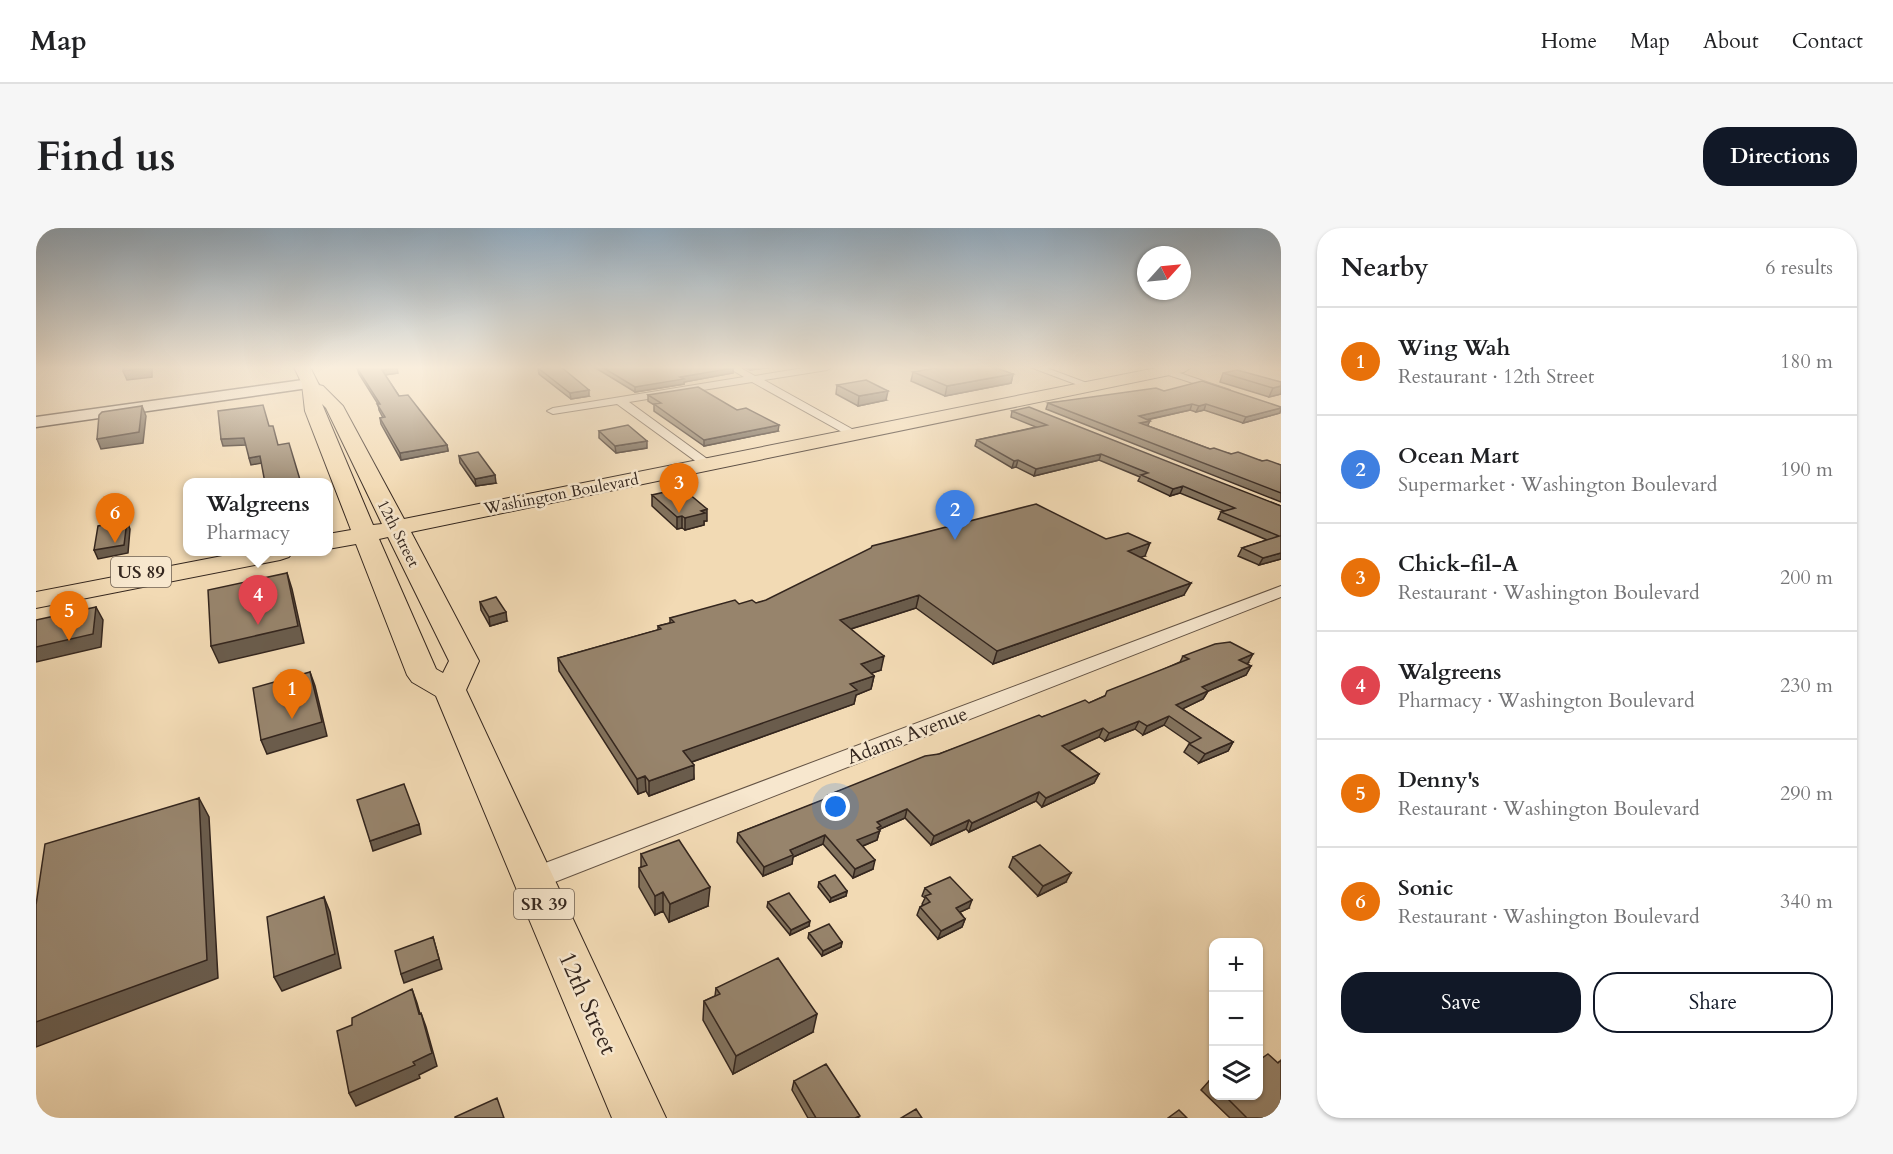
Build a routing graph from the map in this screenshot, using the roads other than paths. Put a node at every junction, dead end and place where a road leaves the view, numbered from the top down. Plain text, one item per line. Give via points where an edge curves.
1 (133, 409) edge
2 (314, 409) edge
3 (335, 409) edge
4 (568, 409) edge
5 (631, 409) edge
6 (808, 409) edge
7 (982, 409) edge
8 (1032, 409) edge
9 (553, 411) dead end
10 (1038, 411) edge
11 (36, 422) edge
12 (855, 434) junction
13 (705, 464) junction
14 (379, 528) junction
15 (333, 534) edge
16 (333, 541) edge
17 (225, 556) edge
18 (260, 556) edge
19 (1281, 591) edge
20 (36, 593) edge
21 (36, 600) edge
22 (533, 879) junction
23 (639, 1118) edge

1 - 11 street
2 - 14 main road, 12th Street / SR 39
3 - 14 main road, 12th Street / SR 39
4 - 9 street
5 - 13 street
6 - 12 street
7 - 12 main road, Washington Boulevard
8 - 10 street
12 - 13 main road, Washington Boulevard
13 - 14 main road, Washington Boulevard
14 - 15 main road, Washington Boulevard
14 - 16 main road, Washington Boulevard
14 - 22 main road, 12th Street / SR 39 via 423,675 450,690
17 - 20 main road, US 89
18 - 21 main road, US 89
19 - 22 street, Adams Avenue
22 - 23 main road, 12th Street / SR 39

